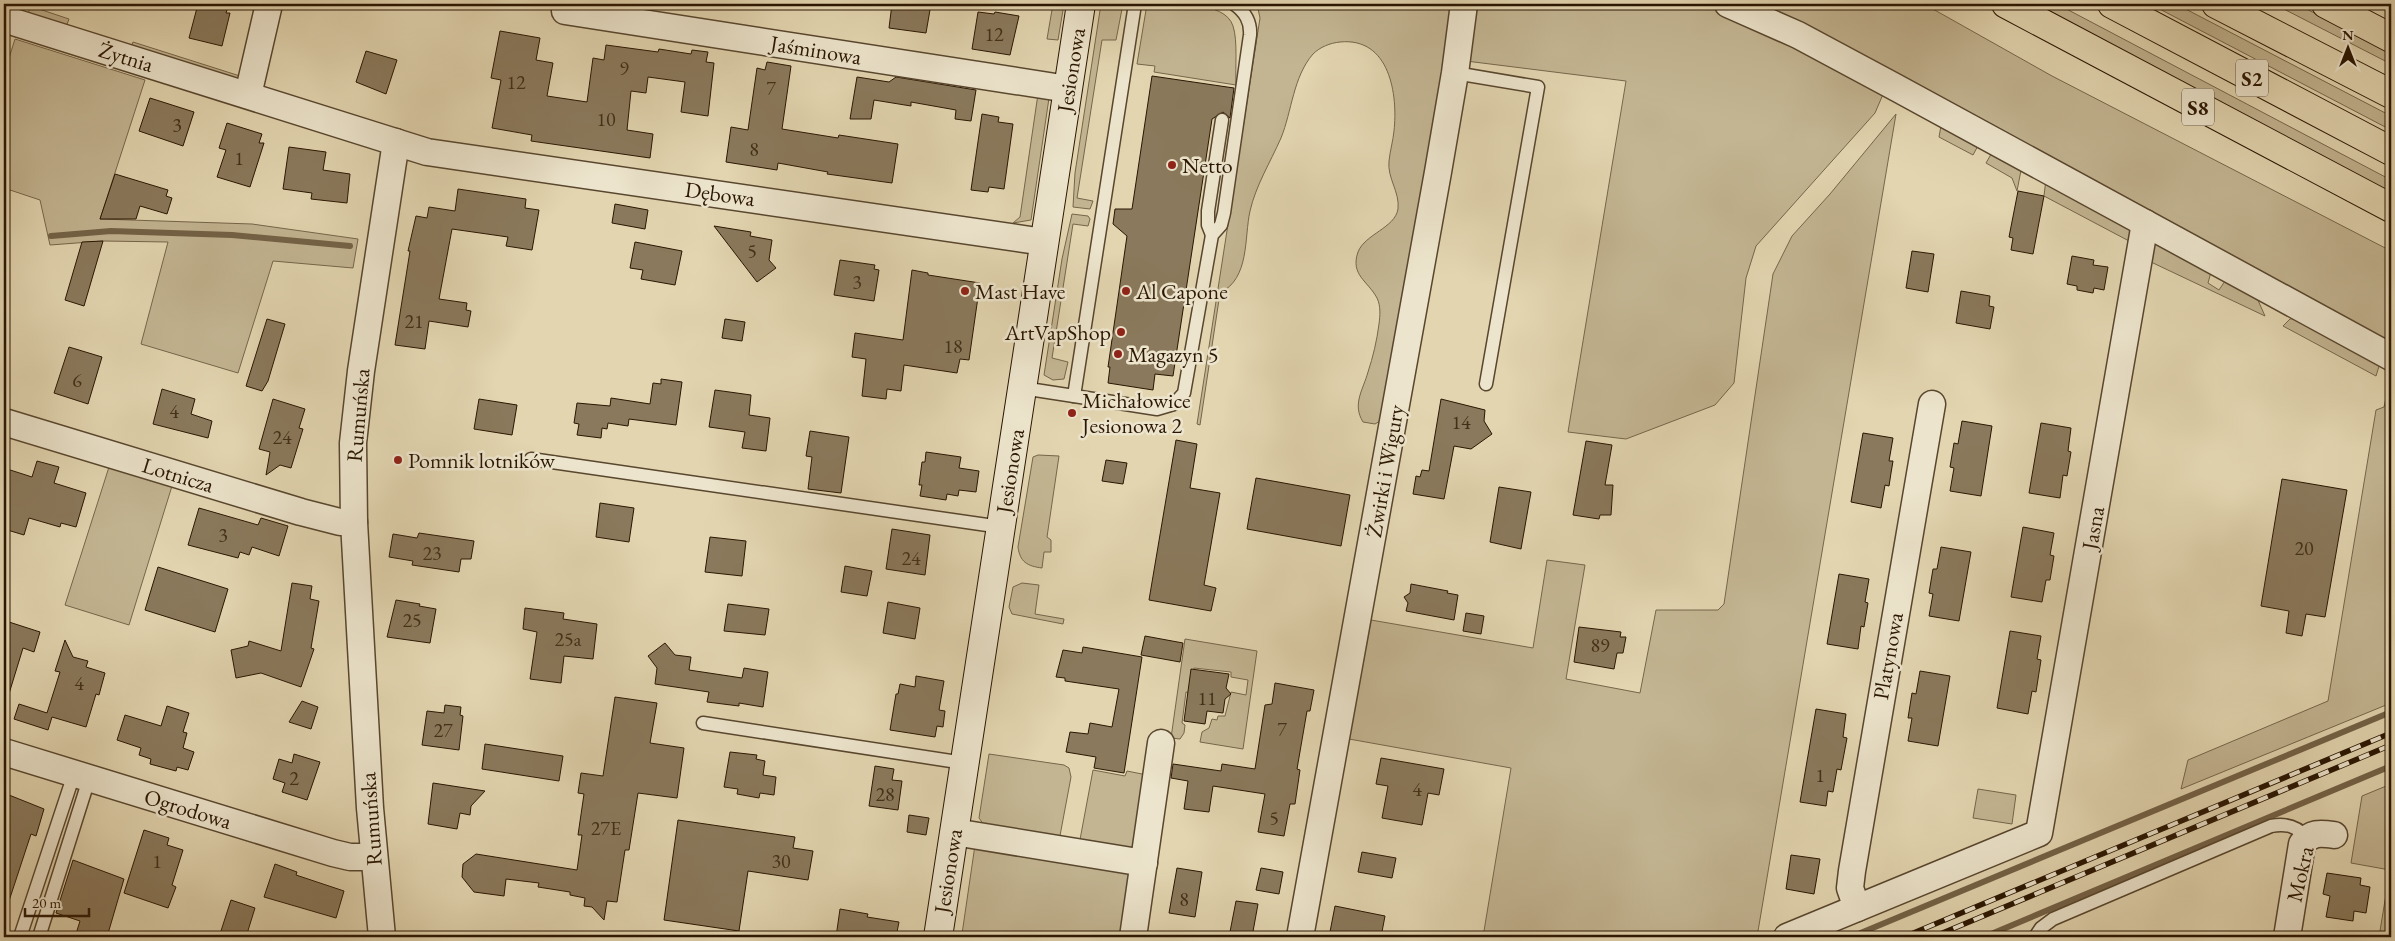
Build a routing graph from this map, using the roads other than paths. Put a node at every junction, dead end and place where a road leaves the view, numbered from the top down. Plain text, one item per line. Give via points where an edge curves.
1 (269, 4) edge
2 (1080, 4) edge
3 (1135, 4) edge
4 (1234, 4) edge
5 (1464, 4) edge
6 (1728, 4) edge
7 (2006, 4) edge
8 (2112, 4) edge
9 (2216, 4) edge
10 (2326, 4) edge
11 (2343, 4) edge
12 (565, 12) dead end
13 (4, 19) edge
14 (2391, 36) edge
15 (1455, 73) junction
16 (1068, 89) junction
17 (248, 94) junction
18 (2391, 94) edge
19 (1222, 120) dead end
20 (396, 142) junction
21 (2391, 151) edge
22 (2391, 208) edge
23 (2145, 223) junction
24 (1212, 235) junction
25 (1044, 242) junction
26 (2391, 356) edge
27 (1486, 384) dead end
28 (1022, 388) junction
29 (1074, 396) junction
30 (1932, 404) dead end
31 (4, 422) edge
32 (531, 459) dead end
33 (354, 522) junction
34 (1001, 527) junction
35 (703, 723) dead end
36 (1161, 743) dead end
37 (4, 752) edge
38 (964, 763) junction
39 (82, 777) junction
40 (954, 832) junction
41 (2334, 835) dead end
42 (2307, 838) junction
43 (373, 857) junction
44 (1144, 864) junction
45 (1857, 908) junction
46 (20, 937) edge
47 (40, 937) edge
48 (382, 937) edge
49 (938, 937) edge
50 (1133, 937) edge
51 (1300, 937) edge
52 (1788, 937) edge
53 (2035, 937) edge
54 (2287, 937) edge

1 - 17 street
2 - 16 street, Jesionowa
3 - 29 lane
4 - 24 lane via 1246,15 1250,31 1224,212 1221,225
5 - 15 street, Żwirki i Wigury
6 - 23 street via 1806,39
7 - 22 highway, S8
8 - 21 highway, S2
9 - 18 highway, S2
10 - 14 highway
11 - 14 highway
12 - 16 street, Jaśminowa
13 - 17 street, Żytnia
15 - 27 lane via 1538,87
15 - 51 street, Żwirki i Wigury
16 - 25 street, Jesionowa
17 - 20 street
19 - 24 lane via 1208,212
20 - 25 street, Dębowa via 439,154
20 - 33 street, Rumuńska via 356,410
23 - 26 street
23 - 45 street, Jasna via 2039,833
24 - 29 lane via 1186,388 1180,400 1157,409
25 - 28 street, Jesionowa
28 - 29 lane
28 - 34 street, Jesionowa
30 - 45 street, Platynowa via 1852,871 1850,888
31 - 33 street, Lotnicza via 301,512 340,522
32 - 34 lane
33 - 43 street, Rumuńska
34 - 38 street, Jesionowa
35 - 38 lane
36 - 44 street
37 - 39 street, Ogrodowa
38 - 40 street, Jesionowa
39 - 43 street, Ogrodowa via 333,853
39 - 46 lane
39 - 47 lane
40 - 44 street
40 - 49 street, Jesionowa
41 - 42 street, Mokra via 2319,832
42 - 53 lane via 2295,828 2271,826 2053,919
42 - 54 street, Mokra via 2302,844
43 - 48 street, Rumuńska
44 - 50 street
45 - 52 street

